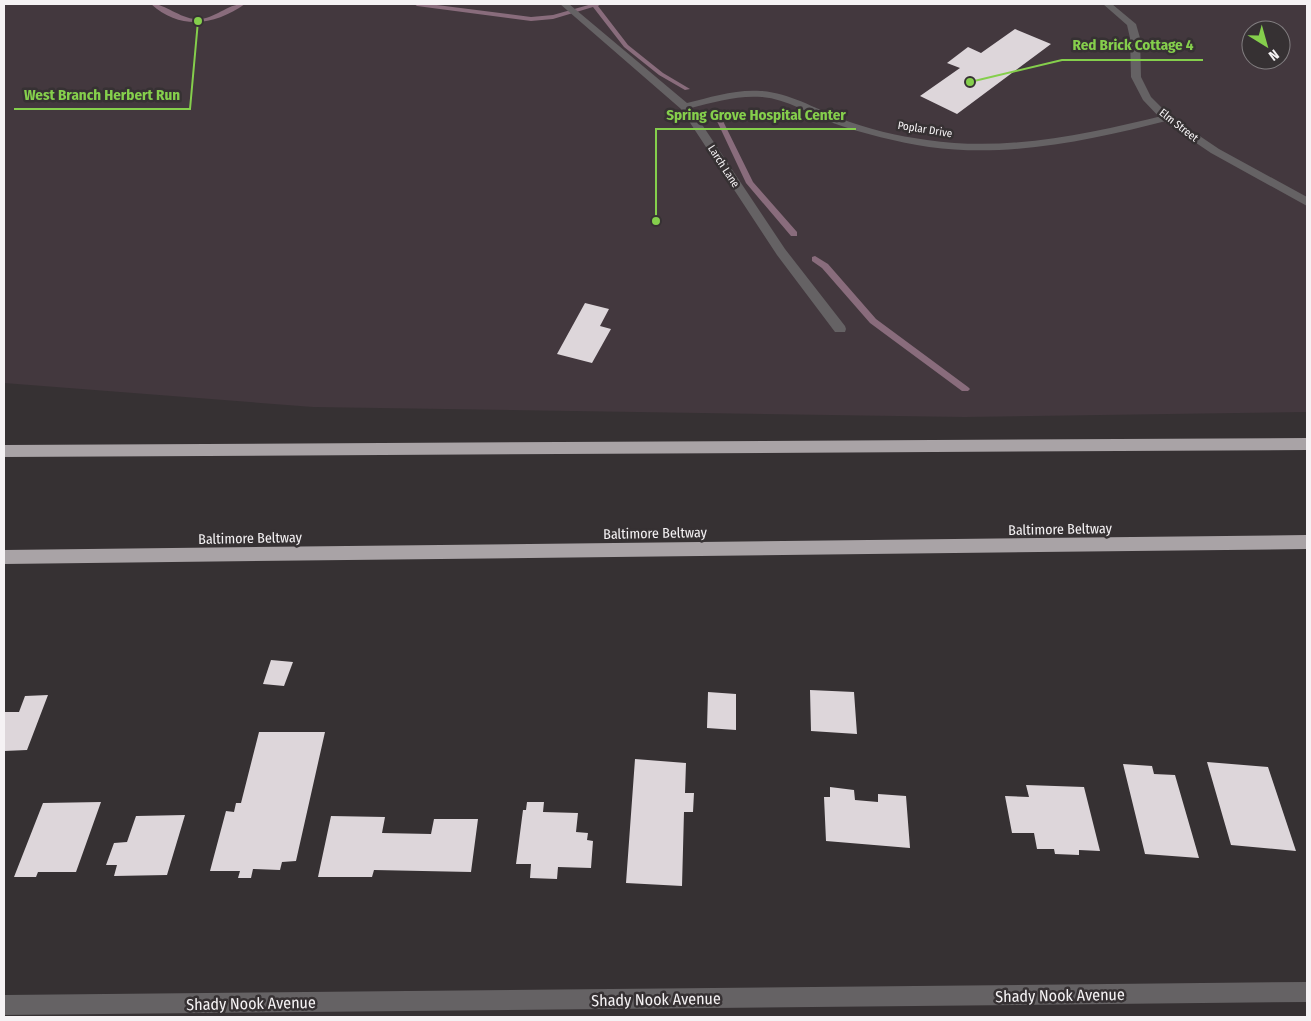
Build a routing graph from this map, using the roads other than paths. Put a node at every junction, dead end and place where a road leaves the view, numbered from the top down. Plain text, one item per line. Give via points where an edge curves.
1 (1107, 4) edge
2 (567, 6) edge
3 (684, 107) junction
4 (1166, 118) junction
5 (1307, 202) edge
6 (840, 329) dead end
7 (1307, 444) edge
8 (4, 451) edge
9 (1307, 542) edge
10 (4, 557) edge
11 (1307, 992) edge
12 (4, 1005) edge

1 - 4 street, Elm Street via 1131,24 1135,38 1136,77 1147,98
2 - 3 street, Larch Lane
3 - 4 street, Poplar Drive via 720,98 769,95 870,131 942,145 985,148 1029,146 1082,138
3 - 6 street, Larch Lane via 780,252
4 - 5 street, Elm Street via 1216,151
7 - 8 highway
9 - 10 highway, Baltimore Beltway
11 - 12 street, Shady Nook Avenue

